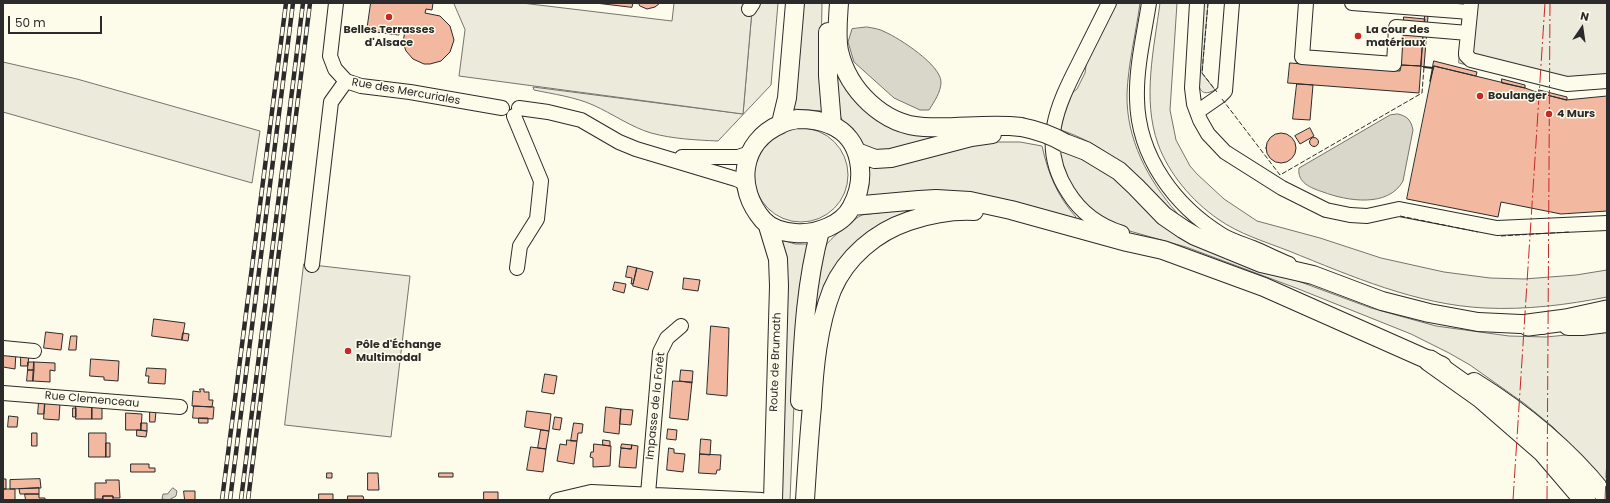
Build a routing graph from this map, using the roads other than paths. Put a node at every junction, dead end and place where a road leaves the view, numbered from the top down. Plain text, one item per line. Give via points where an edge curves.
1 (336, 3) edge
2 (795, 3) edge
3 (829, 3) edge
4 (839, 3) edge
5 (1109, 3) edge
6 (1149, 3) edge
7 (1197, 3) edge
8 (1232, 3) edge
9 (1306, 3) edge
10 (1352, 3) edge
11 (1470, 7) edge
12 (1468, 33) junction
13 (346, 81) junction
14 (1607, 81) edge
15 (517, 112) junction
16 (1197, 112) junction
17 (781, 123) junction
18 (832, 125) junction
19 (1021, 130) junction
20 (857, 152) junction
21 (750, 153) junction
22 (657, 155) junction
23 (745, 183) junction
24 (852, 206) junction
25 (1607, 223) edge
26 (768, 226) junction
27 (820, 231) junction
28 (1092, 233) junction
29 (1163, 250) junction
30 (312, 265) dead end
31 (518, 268) dead end
32 (1314, 275) junction
33 (1607, 312) edge
34 (1607, 323) edge
35 (1528, 325) junction
36 (681, 326) dead end
37 (3, 348) edge
38 (34, 351) dead end
39 (1430, 361) junction
40 (3, 392) edge
41 (180, 407) dead end
42 (648, 494) junction
43 (1607, 498) edge
44 (557, 500) edge
45 (762, 500) edge
46 (773, 500) edge
47 (796, 500) edge
48 (805, 500) edge
49 (1585, 500) edge

1 - 13 street, Rue des Mercuriales via 330,56 335,69
2 - 17 main road via 787,98
3 - 18 main road via 828,76
4 - 19 main road via 839,50 843,64 858,91 879,110 903,122 924,127 991,124
5 - 29 street via 1065,90 1056,114 1053,127 1055,162 1064,187 1086,214 1104,226
6 - 32 street via 1138,70 1137,100 1141,131 1149,154 1164,181 1191,212 1224,236
7 - 16 street via 1192,80
8 - 16 street via 1225,91
9 - 12 street via 1302,57 1394,64 1396,27
10 - 11 street
11 - 12 street
12 - 14 street via 1466,55 1471,60 1567,84
13 - 15 street, Rue des Mercuriales via 361,86 502,108 505,103 512,101 517,103
13 - 30 street via 331,102
15 - 22 street via 548,112 581,120 619,142
15 - 31 street via 541,181 537,219 520,246
16 - 25 street via 1208,134 1232,157 1282,188 1334,212 1358,216 1403,210 1497,228
17 - 18 main road via 804,119
17 - 21 main road via 769,130
18 - 20 main road via 848,137
19 - 20 main road via 971,137 883,160
19 - 32 main road, bridge via 1036,130 1052,135 1098,158 1118,171 1160,213 1195,236 1261,263
20 - 24 main road via 861,170
21 - 22 street via 738,157 717,158
21 - 23 main road
22 - 23 street via 736,178
23 - 26 main road via 749,199
24 - 27 main road via 830,227
24 - 28 main road via 936,199 970,201
26 - 27 main road via 803,234
26 - 46 main road, Route de Brumath via 778,259 779,286
27 - 47 main road via 811,270 806,313
28 - 29 main road
28 - 48 main road via 984,212 953,212 904,223 862,248 832,289 824,316 813,386
29 - 39 main road via 1264,287
32 - 35 main road via 1382,301 1429,313 1478,322
33 - 35 highway
34 - 35 main road via 1582,326
36 - 42 street, Impasse de la Forêt via 667,338 660,352
37 - 38 street
39 - 43 main road via 1463,375 1509,405 1553,440
39 - 49 highway via 1482,398 1537,445
40 - 41 street, Rue Clemenceau
42 - 44 street via 591,492
42 - 45 street

